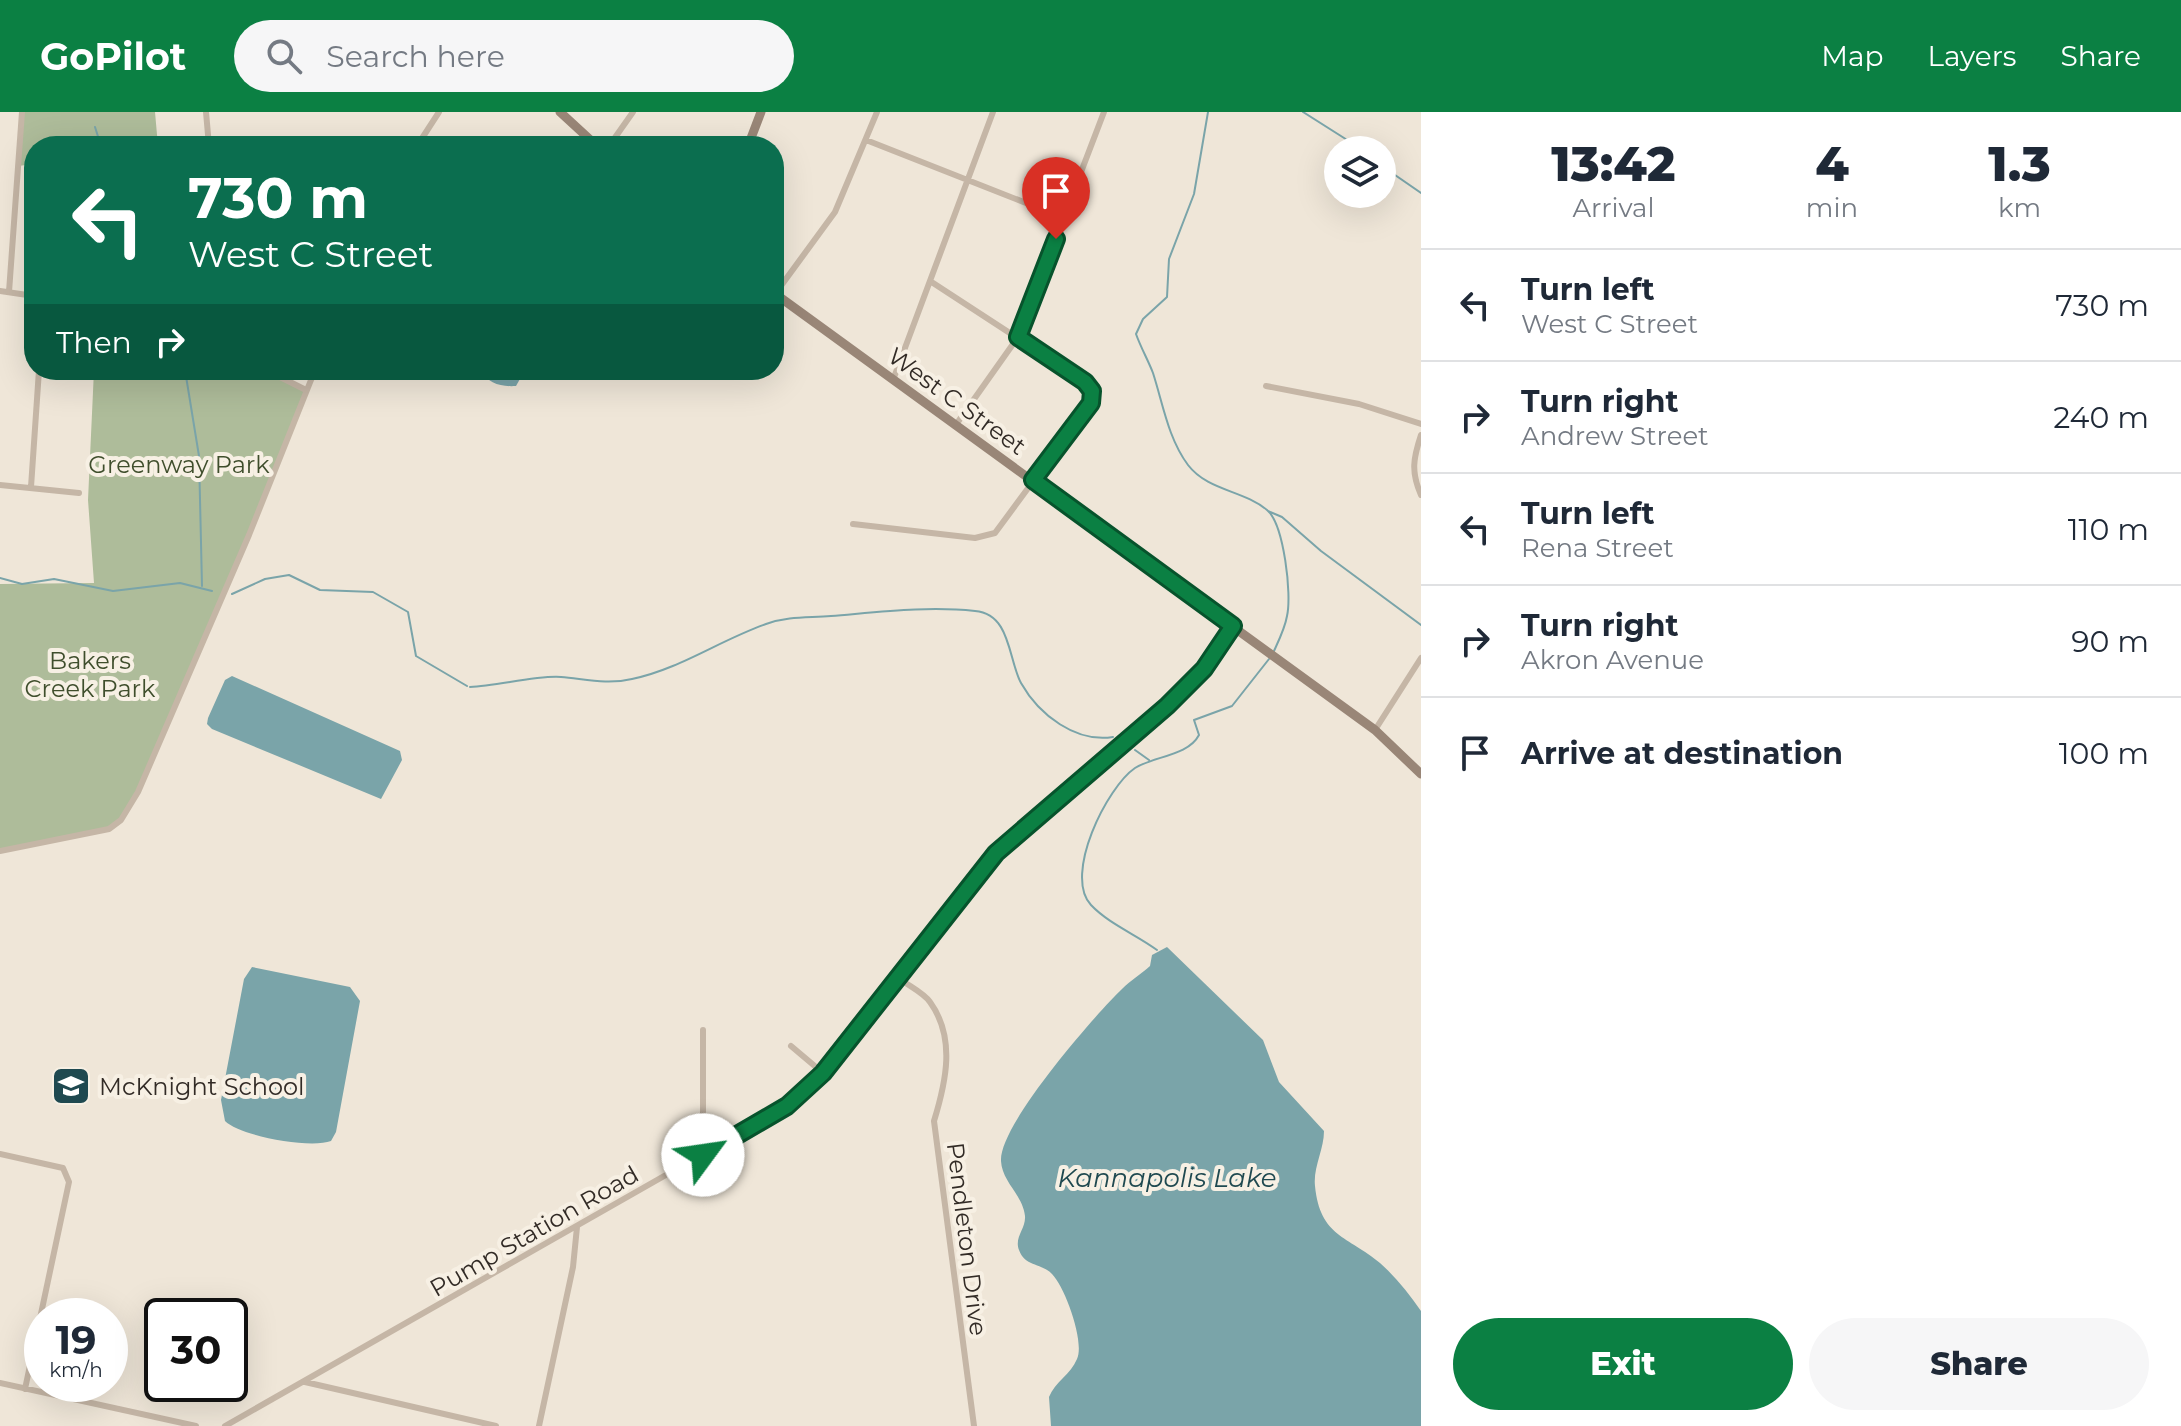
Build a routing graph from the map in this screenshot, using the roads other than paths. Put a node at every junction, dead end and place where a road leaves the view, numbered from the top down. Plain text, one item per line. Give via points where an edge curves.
1 (22, 112) edge
2 (206, 112) edge
3 (439, 112) edge
4 (560, 112) edge
5 (633, 112) edge
6 (761, 112) edge
7 (877, 112) edge
8 (993, 112) edge
9 (1104, 112) edge
10 (208, 136) edge
11 (423, 136) edge
12 (586, 136) edge
13 (616, 136) edge
14 (752, 136) edge
15 (866, 140) junction
16 (966, 180) junction
17 (1064, 218) junction
18 (784, 280) edge
19 (930, 281) junction
20 (0, 291) edge
21 (9, 292) junction
22 (24, 294) edge
23 (784, 300) edge
24 (1018, 337) junction
25 (38, 380) edge
26 (286, 380) edge
27 (310, 380) edge
28 (893, 380) junction
29 (1266, 386) dead end
30 (306, 390) junction
31 (1421, 424) edge
32 (955, 426) junction
33 (1421, 435) edge
34 (1033, 480) junction
35 (0, 485) edge
36 (31, 487) junction
37 (79, 493) dead end
38 (1421, 495) edge
39 (853, 524) dead end
40 (1233, 626) junction
41 (1421, 658) edge
42 (1375, 730) junction
43 (1421, 774) edge
44 (0, 851) edge
45 (900, 979) junction
46 (703, 1030) dead end
47 (791, 1046) dead end
48 (823, 1073) junction
49 (0, 1154) edge
50 (703, 1155) junction
51 (577, 1227) junction
52 (44, 1298) edge
53 (305, 1382) junction
54 (0, 1383) edge
55 (24, 1389) edge
56 (85, 1402) edge
57 (196, 1426) edge
58 (225, 1426) edge
59 (496, 1426) edge
60 (539, 1426) edge
61 (974, 1426) edge

1 - 21 street
2 - 10 street
3 - 11 street
4 - 12 main road
5 - 13 street
6 - 14 main road
7 - 15 street
8 - 16 street
9 - 17 street
15 - 16 street
15 - 18 street via 835,212
16 - 17 street
16 - 19 street
17 - 24 street
19 - 24 street
19 - 28 street
20 - 21 street
21 - 22 street
23 - 28 main road, West C Street
24 - 32 street
24 - 34 street via 1092,391 1091,403
25 - 36 street
26 - 30 street
27 - 30 street
28 - 32 main road, West C Street
29 - 31 street via 1359,404
30 - 44 street via 249,535 138,792 121,820 109,829
32 - 34 main road, West C Street
33 - 38 street via 1412,459
34 - 39 street via 995,533 975,538
34 - 40 main road, West C Street
35 - 36 street
36 - 37 street
40 - 42 main road, West C Street
40 - 45 street, Pump Station Road via 1204,669 1167,706 996,853
41 - 42 street
42 - 43 main road, West C Street
45 - 48 street, Pump Station Road
45 - 61 street, Pendleton Drive via 929,1000 942,1026 947,1055 934,1121
46 - 50 street
47 - 48 street
48 - 50 street, Pump Station Road via 787,1106
49 - 52 street via 63,1168 69,1182
50 - 51 street, Pump Station Road
51 - 53 street, Pump Station Road
51 - 60 street
53 - 58 street, Pump Station Road
53 - 59 street
54 - 55 street
56 - 57 street

